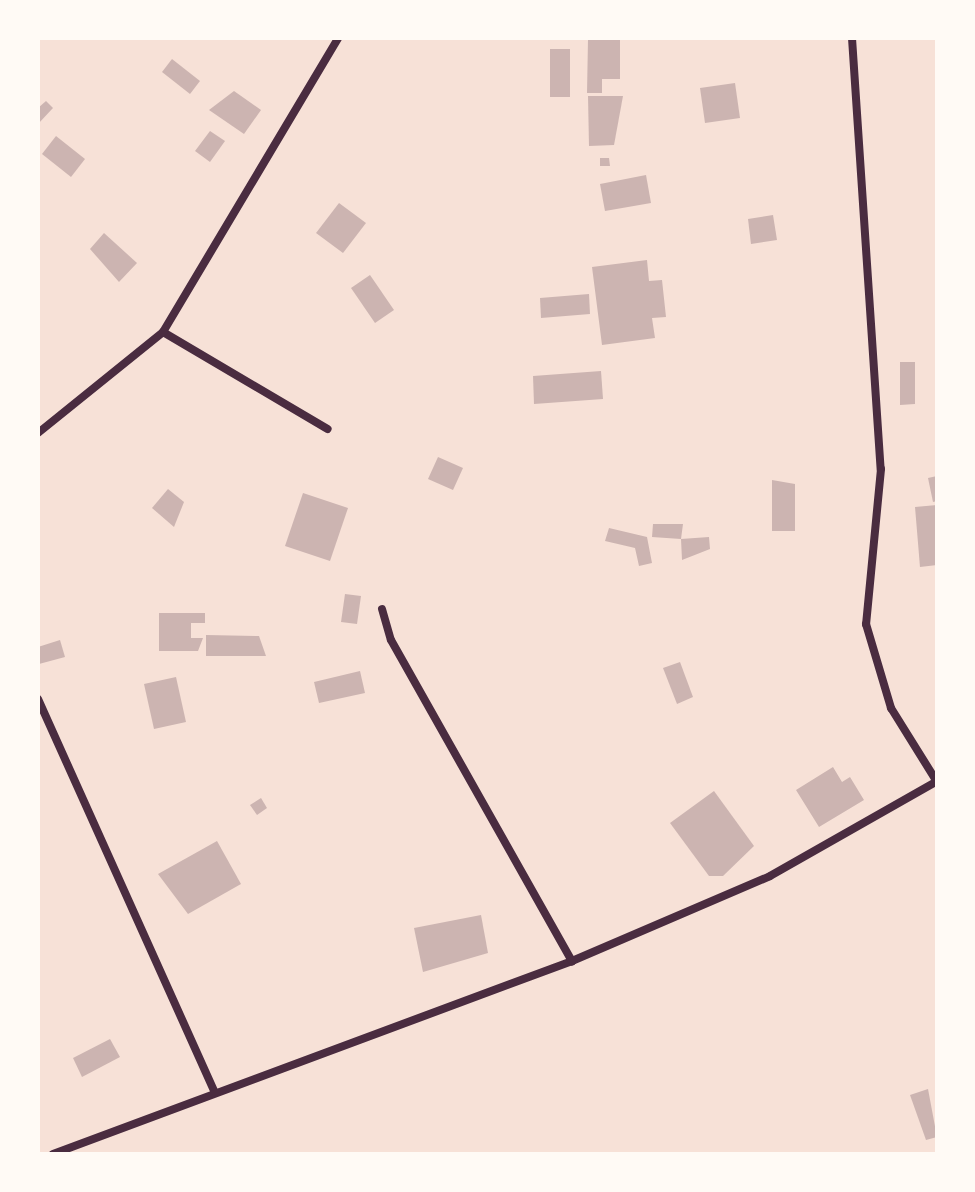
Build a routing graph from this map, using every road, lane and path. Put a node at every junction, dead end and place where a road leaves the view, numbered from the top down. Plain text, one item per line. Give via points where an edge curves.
1 (338, 38) edge
2 (852, 38) edge
3 (163, 332) junction
4 (328, 429) dead end
5 (38, 433) edge
6 (382, 609) dead end
7 (38, 699) edge
8 (937, 782) edge
9 (572, 961) junction
10 (214, 1090) junction
11 (53, 1154) edge

1 - 3 street
2 - 8 street via 881,469 866,624 891,708
3 - 4 street
3 - 5 street
6 - 9 street via 391,640
7 - 10 street
8 - 9 street via 770,876
9 - 10 street
10 - 11 street

